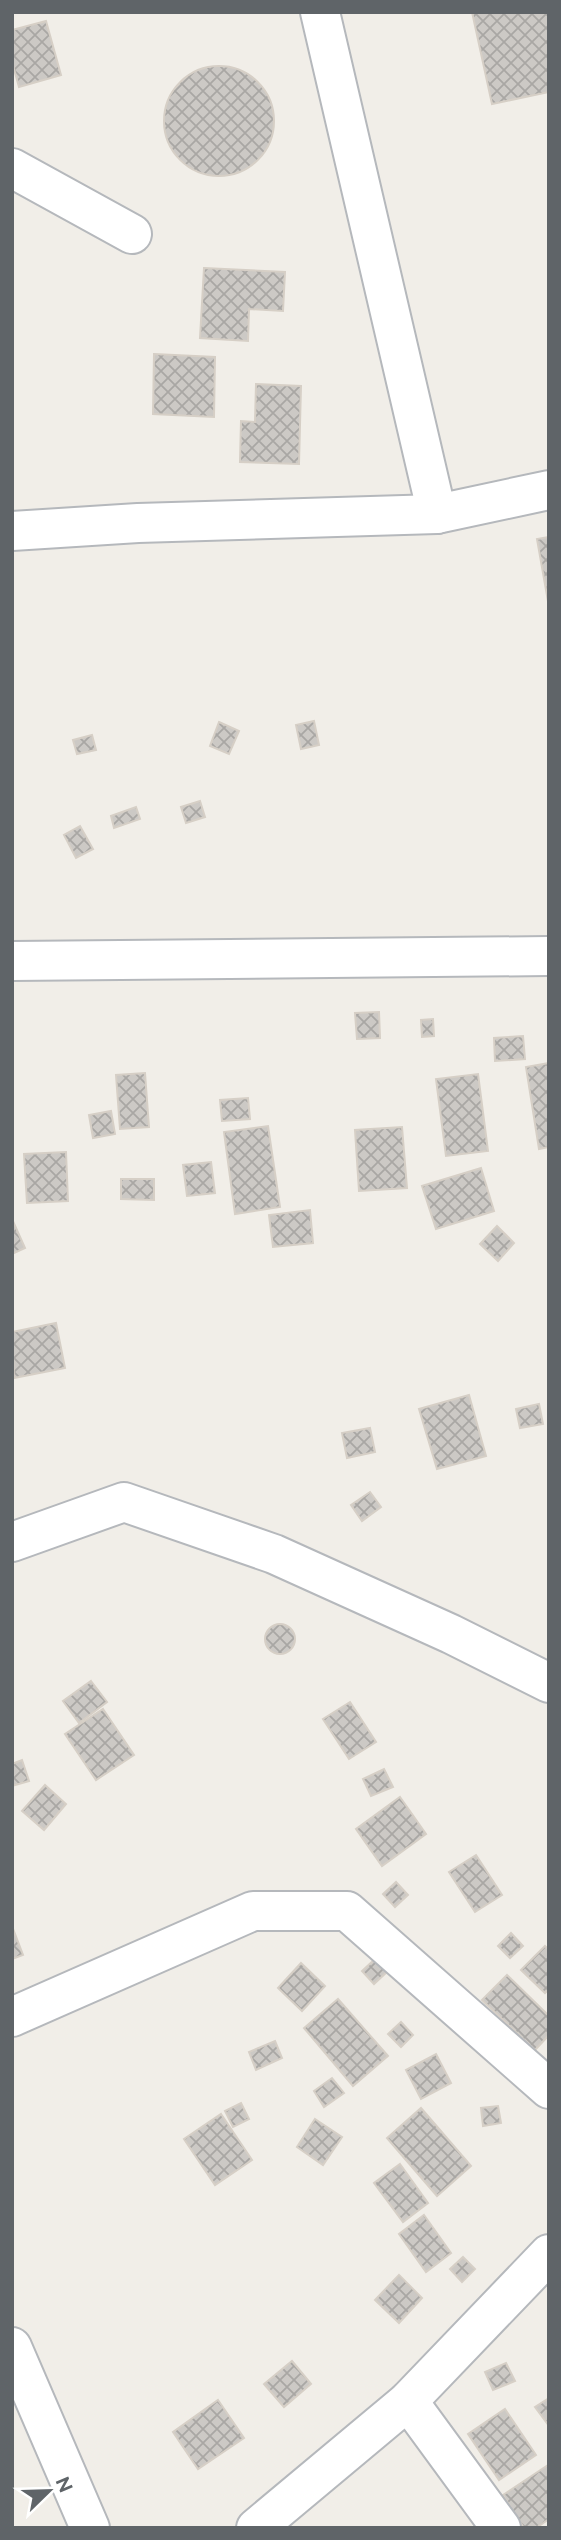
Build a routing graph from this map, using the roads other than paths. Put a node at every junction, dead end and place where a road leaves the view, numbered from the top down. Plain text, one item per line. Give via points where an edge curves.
1 (320, 12) edge
2 (12, 168) edge
3 (132, 234) dead end
4 (549, 490) edge
5 (437, 514) junction
6 (12, 531) edge
7 (549, 957) edge
8 (12, 961) edge
9 (12, 1542) edge
10 (549, 1683) edge
11 (12, 2017) edge
12 (549, 2089) edge
13 (549, 2254) edge
14 (12, 2347) edge
15 (408, 2401) junction
16 (90, 2528) edge
17 (256, 2528) edge
18 (501, 2528) edge

1 - 5 street
2 - 3 street
4 - 5 street
5 - 6 street
7 - 8 street
9 - 10 street via 124,1502 274,1554
11 - 12 street via 253,1911 348,1911
13 - 15 street
14 - 16 street
15 - 17 street
15 - 18 street

